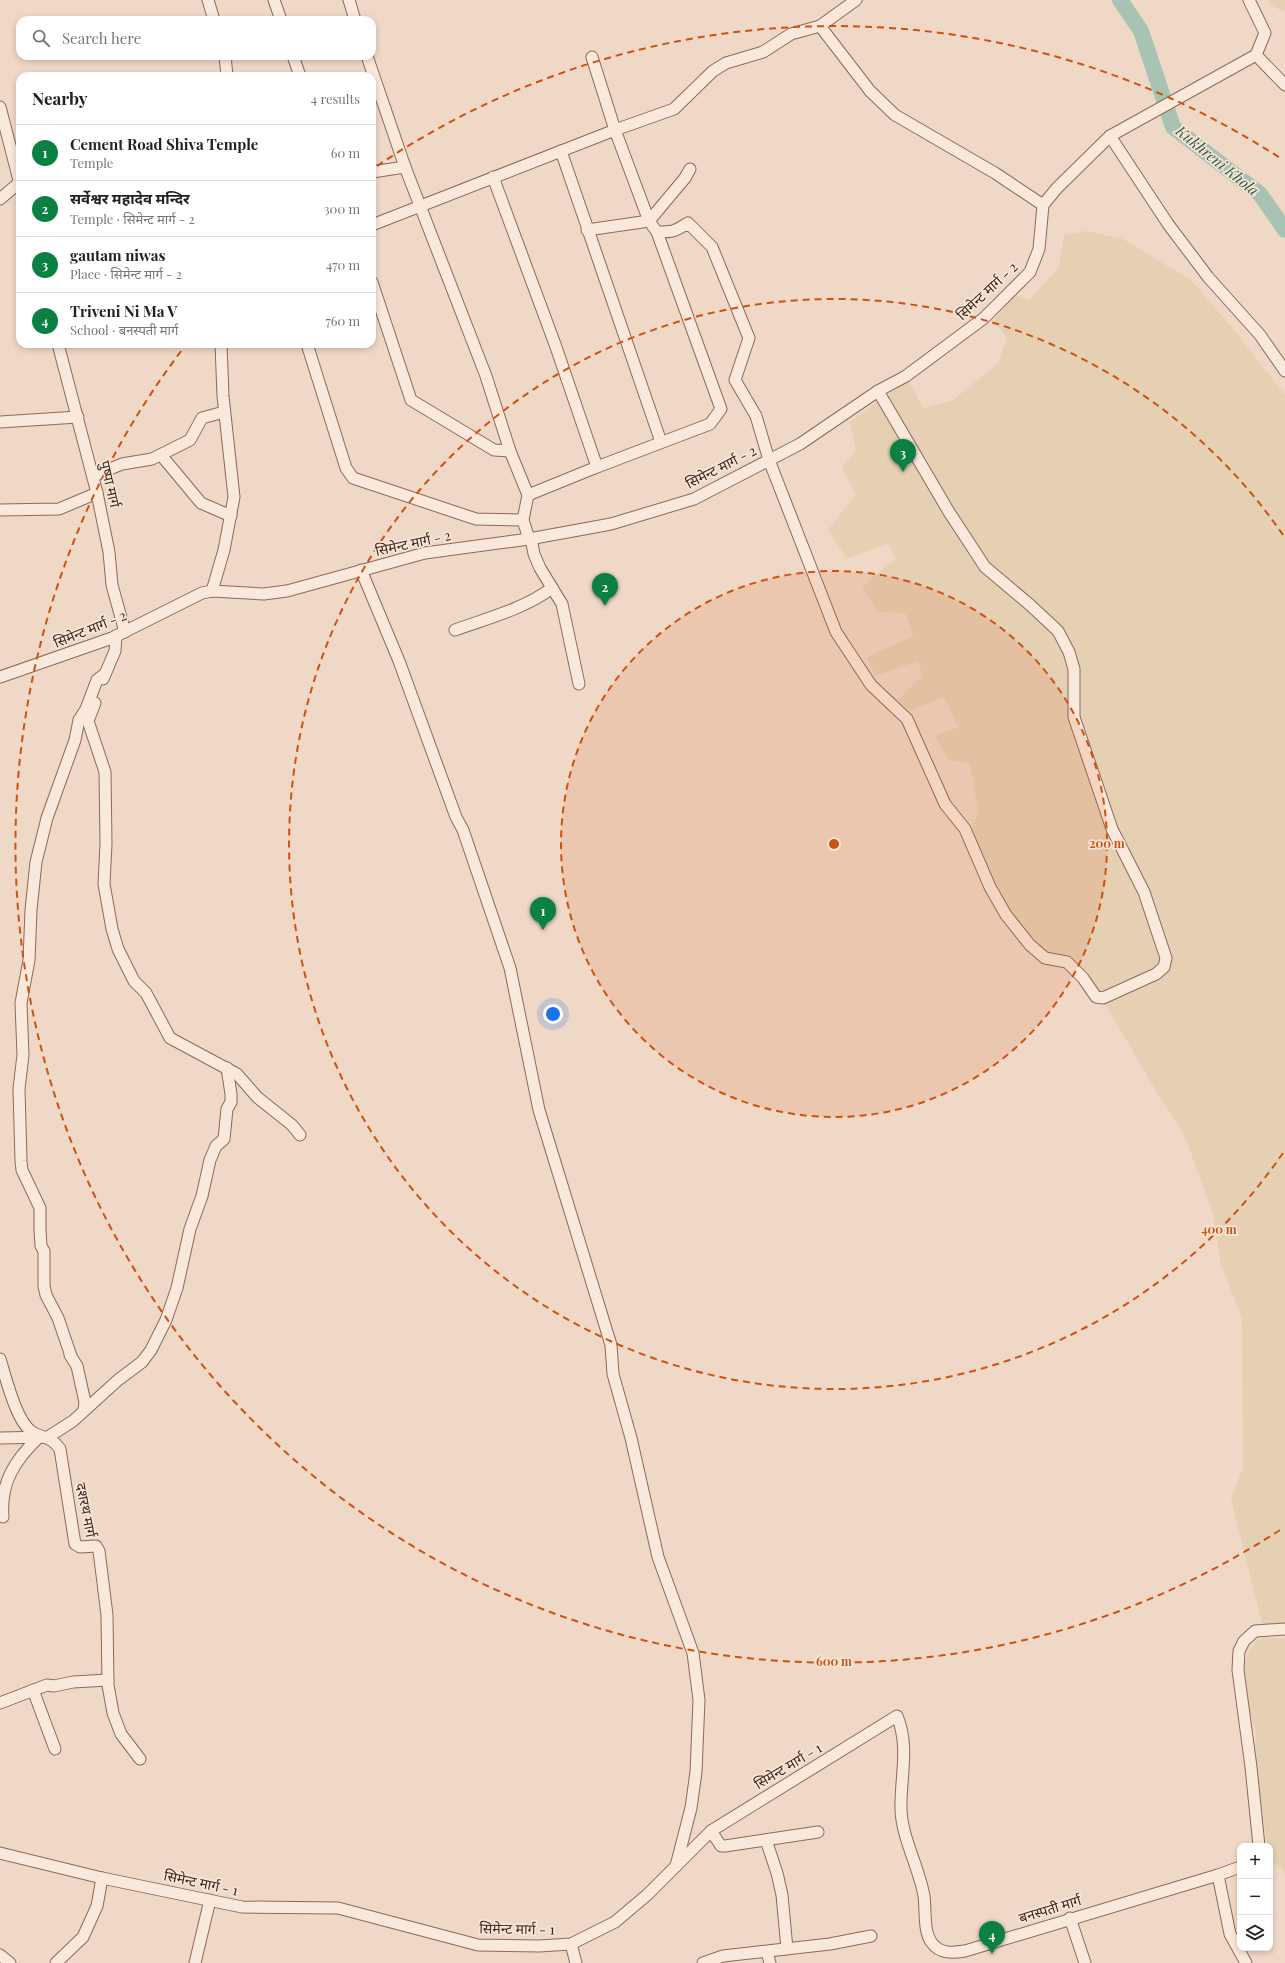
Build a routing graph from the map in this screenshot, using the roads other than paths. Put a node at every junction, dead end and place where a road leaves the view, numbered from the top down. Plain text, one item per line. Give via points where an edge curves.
1 (208, 0) edge
2 (274, 0) edge
3 (349, 0) edge
4 (856, 0) edge
5 (1249, 0) edge
6 (213, 16) edge
7 (280, 16) edge
8 (354, 16) edge
9 (820, 26) junction
10 (592, 56) dead end
11 (1256, 56) junction
12 (225, 60) edge
13 (295, 60) edge
14 (368, 60) edge
15 (227, 72) edge
16 (299, 72) edge
17 (372, 72) edge
18 (376, 82) edge
19 (1285, 85) edge
20 (0, 107) edge
21 (2, 125) edge
22 (615, 130) junction
23 (1110, 136) junction
24 (561, 151) junction
25 (405, 167) junction
26 (690, 169) dead end
27 (16, 170) edge
28 (376, 171) edge
29 (493, 177) junction
30 (16, 186) edge
31 (0, 199) edge
32 (1043, 205) junction
33 (422, 206) junction
34 (649, 221) junction
35 (376, 223) edge
36 (587, 230) junction
37 (657, 232) junction
38 (376, 294) edge
39 (59, 348) edge
40 (221, 348) edge
41 (308, 348) edge
42 (1285, 371) edge
43 (878, 391) junction
44 (224, 412) junction
45 (78, 417) junction
46 (0, 422) edge
47 (661, 442) junction
48 (510, 451) junction
49 (161, 455) junction
50 (769, 460) junction
51 (596, 467) junction
52 (93, 477) junction
53 (97, 493) junction
54 (528, 495) junction
55 (0, 510) edge
56 (231, 516) junction
57 (523, 520) junction
58 (530, 538) junction
59 (361, 570) junction
60 (552, 588) junction
61 (212, 591) junction
62 (456, 630) dead end
63 (121, 634) junction
64 (105, 674) junction
65 (0, 677) edge
66 (579, 684) dead end
67 (227, 1068) junction
68 (300, 1135) dead end
69 (0, 1359) edge
70 (84, 1409) junction
71 (43, 1437) junction
72 (0, 1438) edge
73 (3, 1518) dead end
74 (1285, 1629) edge
75 (108, 1680) junction
76 (33, 1690) junction
77 (0, 1703) edge
78 (897, 1716) joint
79 (55, 1749) dead end
80 (140, 1759) dead end
81 (710, 1831) junction
82 (818, 1832) dead end
83 (766, 1840) junction
84 (1259, 1843) edge
85 (0, 1853) edge
86 (675, 1867) junction
87 (1237, 1868) edge
88 (1218, 1875) junction
89 (102, 1878) junction
90 (210, 1900) junction
91 (1070, 1918) junction
92 (870, 1936) dead end
93 (571, 1944) junction
94 (787, 1949) junction
95 (0, 1955) edge
96 (769, 1958) edge
97 (10, 1963) edge
98 (56, 1963) edge
99 (194, 1963) edge
100 (576, 1963) edge
101 (703, 1963) edge
102 (1085, 1963) edge
103 (1246, 1963) edge

1 - 6 street
2 - 7 street
3 - 8 street
4 - 9 street
5 - 11 street via 1265,33
9 - 22 street via 791,34 763,52 726,62 713,71 674,109
9 - 32 street via 870,91 894,115 995,173
10 - 22 street
11 - 19 street
11 - 23 street
12 - 15 street
13 - 16 street
14 - 17 street
18 - 25 street
20 - 21 street
21 - 27 street
22 - 24 street
22 - 34 street
23 - 32 street
23 - 42 street via 1168,224 1208,277 1260,335
24 - 29 street
24 - 36 street
25 - 28 street
25 - 33 street
26 - 34 street
29 - 33 street
29 - 51 street via 556,347
30 - 31 street
32 - 43 street, सिमेन्ट मार्ग - 2 via 1039,249 1030,272 984,318 906,376
33 - 35 street
33 - 48 street via 486,376
34 - 36 street
34 - 37 street
36 - 47 street
37 - 47 street via 721,409 710,424
37 - 50 street via 674,232 688,223 712,247 750,338 735,380 756,416
38 - 48 street via 411,400 494,450
39 - 45 street, पुष्पा मार्ग
40 - 44 street
41 - 57 street via 346,468 354,478 476,519
43 - 50 street, सिमेन्ट मार्ग - 2 via 800,444
43 - 50 street via 985,568 1058,631 1069,652 1074,669 1074,717 1112,829 1144,892 1166,958 1164,967 1156,974 1103,998 1096,996 1067,962 1046,958 1030,945 1006,915 990,887 965,829 945,804 907,719 871,685 836,632
44 - 49 street via 202,418 190,440
44 - 56 street via 234,497
45 - 46 street
45 - 52 street, पुष्पा मार्ग
47 - 51 street
48 - 54 street
49 - 52 street via 152,460 122,464
49 - 56 street via 201,503
50 - 58 street, सिमेन्ट मार्ग - 2 via 694,499 611,524
51 - 54 street
52 - 53 street, पुष्पा मार्ग
53 - 55 street via 58,509
53 - 63 street, पुष्पा मार्ग
54 - 57 street
56 - 61 street
57 - 58 street
58 - 59 street, सिमेन्ट मार्ग - 2 via 425,553
58 - 60 street via 534,554
59 - 61 street, सिमेन्ट मार्ग - 2 via 264,594
59 - 86 street via 399,661 463,830 510,968 539,1110 611,1345 613,1374 631,1438 658,1557 693,1653 699,1700 696,1772 691,1808
60 - 62 street via 539,598
60 - 66 street via 562,604
61 - 63 street, सिमेन्ट मार्ग - 2 via 202,593
63 - 64 street
63 - 65 street, सिमेन्ट मार्ग - 2
64 - 67 street via 88,722 105,772 104,884 118,949 134,981 146,993 170,1038
64 - 70 street via 96,680 86,709 79,720 75,740 52,802 39,847 31,910 29,960 21,1003 23,1055 19,1089 22,1170 40,1208 44,1286 70,1355 77,1366 85,1402
67 - 68 street via 237,1074 257,1097 292,1125
67 - 70 street via 231,1094 226,1109 224,1139 216,1146 210,1160 202,1196 190,1229 177,1288 166,1320 142,1362
69 - 71 street, दशरथ मार्ग via 22,1420 32,1432
70 - 71 street via 73,1421
71 - 72 street
71 - 73 street via 26,1449 4,1480 0,1509
71 - 75 street, दशरथ मार्ग via 55,1442 60,1449 75,1544 80,1547 96,1546 99,1551 106,1615
74 - 84 street via 1255,1631 1244,1641 1239,1651 1238,1670
75 - 76 street via 46,1685
75 - 80 street, दशरथ मार्ग via 113,1713 121,1734
76 - 77 street
76 - 79 street
78 - 81 street, सिमेन्ट मार्ग - 1
78 - 91 street, बनस्पती मार्ग via 902,1728 905,1758 901,1812 919,1875 928,1933 933,1945 947,1953 956,1952
81 - 83 street via 721,1846
81 - 86 street, सिमेन्ट मार्ग - 1
82 - 83 street
83 - 94 street via 782,1895
85 - 89 street, सिमेन्ट मार्ग - 1
86 - 93 street, सिमेन्ट मार्ग - 1 via 615,1922
87 - 88 street, बनस्पती मार्ग
88 - 91 street, बनस्पती मार्ग
88 - 103 street via 1230,1934
89 - 90 street, सिमेन्ट मार्ग - 1
89 - 98 street via 97,1906 83,1937
90 - 93 street, सिमेन्ट मार्ग - 1 via 242,1907 338,1908 478,1945
90 - 99 street
91 - 102 street
92 - 94 street
93 - 100 street
94 - 96 street
95 - 97 street
96 - 101 street via 723,1956

